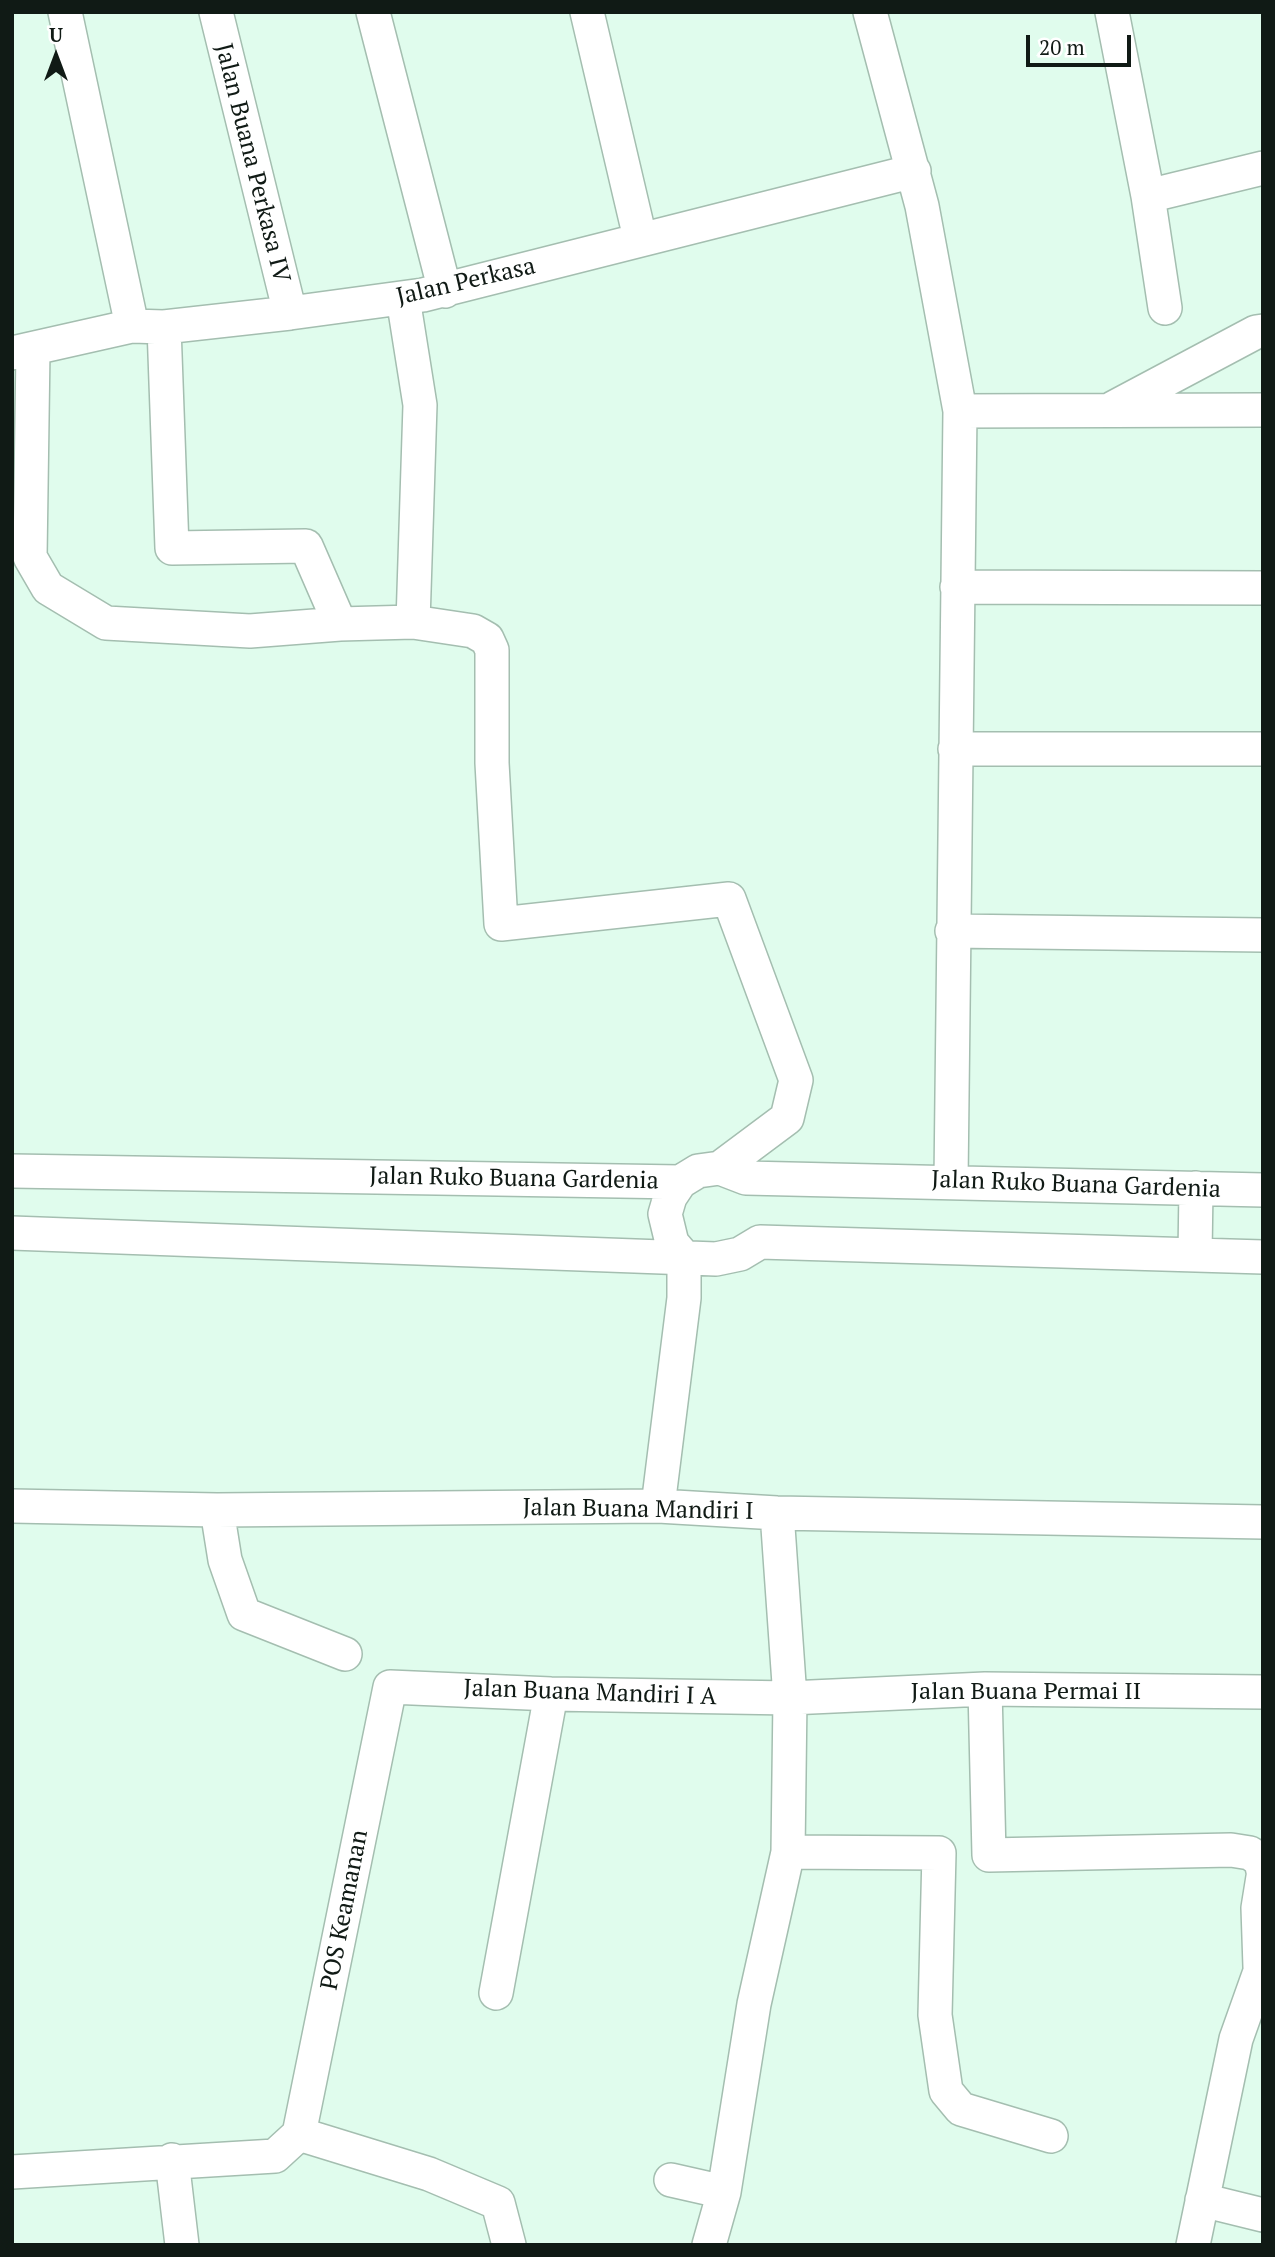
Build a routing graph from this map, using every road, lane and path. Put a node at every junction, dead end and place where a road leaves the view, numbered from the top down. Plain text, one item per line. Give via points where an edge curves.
1 (65, 12) edge
2 (216, 12) edge
3 (373, 12) edge
4 (587, 12) edge
5 (870, 12) edge
6 (1112, 12) edge
7 (1263, 168) edge
8 (914, 171) junction
9 (1148, 197) junction
10 (640, 238) junction
11 (445, 291) junction
12 (403, 298) junction
13 (1165, 308) dead end
14 (290, 313) junction
15 (148, 327) junction
16 (1263, 331) edge
17 (23, 351) edge
18 (1263, 410) edge
19 (960, 411) junction
20 (1108, 411) junction
21 (957, 587) junction
22 (1263, 588) edge
23 (413, 622) junction
24 (340, 624) junction
25 (955, 749) junction
26 (1263, 749) edge
27 (952, 931) junction
28 (1263, 935) edge
29 (720, 1168) junction
30 (12, 1171) edge
31 (951, 1181) junction
32 (680, 1182) junction
33 (1196, 1188) junction
34 (1263, 1190) edge
35 (12, 1233) edge
36 (1195, 1255) junction
37 (684, 1256) junction
38 (1263, 1257) edge
39 (12, 1506) edge
40 (658, 1506) junction
41 (217, 1510) junction
42 (777, 1513) junction
43 (1263, 1522) edge
44 (345, 1654) dead end
45 (390, 1687) joint
46 (985, 1689) junction
47 (1263, 1692) edge
48 (551, 1694) junction
49 (790, 1698) junction
50 (788, 1852) junction
51 (1263, 1871) edge
52 (1263, 1877) edge
53 (1261, 1965) edge
54 (496, 1993) dead end
55 (299, 2134) junction
56 (1051, 2136) dead end
57 (168, 2161) junction
58 (12, 2172) edge
59 (671, 2180) dead end
60 (724, 2192) junction
61 (1202, 2200) junction
62 (1263, 2215) edge
63 (183, 2245) edge
64 (509, 2245) edge
65 (709, 2245) edge
66 (1193, 2245) edge

1 - 15 street
2 - 14 street, Jalan Buana Perkasa IV
3 - 11 street
4 - 10 street
5 - 8 street
6 - 9 street
7 - 9 street
8 - 10 street, Jalan Perkasa
8 - 19 street
9 - 13 street
10 - 11 street, Jalan Perkasa
11 - 12 street, Jalan Perkasa
12 - 14 street, Jalan Perkasa
12 - 23 street via 420,405
14 - 15 street, Jalan Perkasa
15 - 17 street, Jalan Perkasa
15 - 24 street via 172,548 306,546
16 - 20 street
17 - 24 street via 30,557 48,588 106,623 250,631
18 - 20 street
19 - 20 street
19 - 21 street
21 - 22 street
21 - 25 street
23 - 24 street
23 - 29 street via 473,631 487,639 492,650 492,763 501,924 729,899 796,1080 787,1118
25 - 26 street
25 - 27 street
27 - 28 street
27 - 31 street
29 - 31 street, Jalan Ruko Buana Gardenia via 746,1178
29 - 32 street, Jalan Ruko Buana Gardenia via 698,1171
30 - 32 street, Jalan Ruko Buana Gardenia
31 - 33 street, Jalan Ruko Buana Gardenia
32 - 37 street via 665,1214 673,1243
33 - 34 street, Jalan Ruko Buana Gardenia
33 - 36 street
35 - 37 street
36 - 37 street via 760,1242 729,1257
36 - 38 street
37 - 40 street via 684,1297
39 - 41 street, Jalan Buana Mandiri I
40 - 41 street, Jalan Buana Mandiri I
40 - 42 street, Jalan Buana Mandiri I
41 - 44 street via 225,1560 244,1614
42 - 43 street, Jalan Buana Mandiri I
42 - 49 street
45 - 48 street, Jalan Buana Mandiri I A
45 - 55 street, POS Keamanan
46 - 47 street, Jalan Buana Permai II
46 - 49 street, Jalan Buana Permai II
46 - 51 street via 989,1855 1231,1850 1250,1853 1261,1861
48 - 49 street, Jalan Buana Mandiri I A
48 - 54 street
49 - 50 street
50 - 56 street via 939,1853 935,2015 946,2091 961,2109
50 - 60 street via 754,2004
52 - 53 street via 1258,1908
53 - 61 street via 1236,2039
55 - 57 street via 275,2156
55 - 64 street via 429,2175 498,2203
57 - 58 street
57 - 63 street
59 - 60 street
60 - 65 street
61 - 62 street
61 - 66 street

